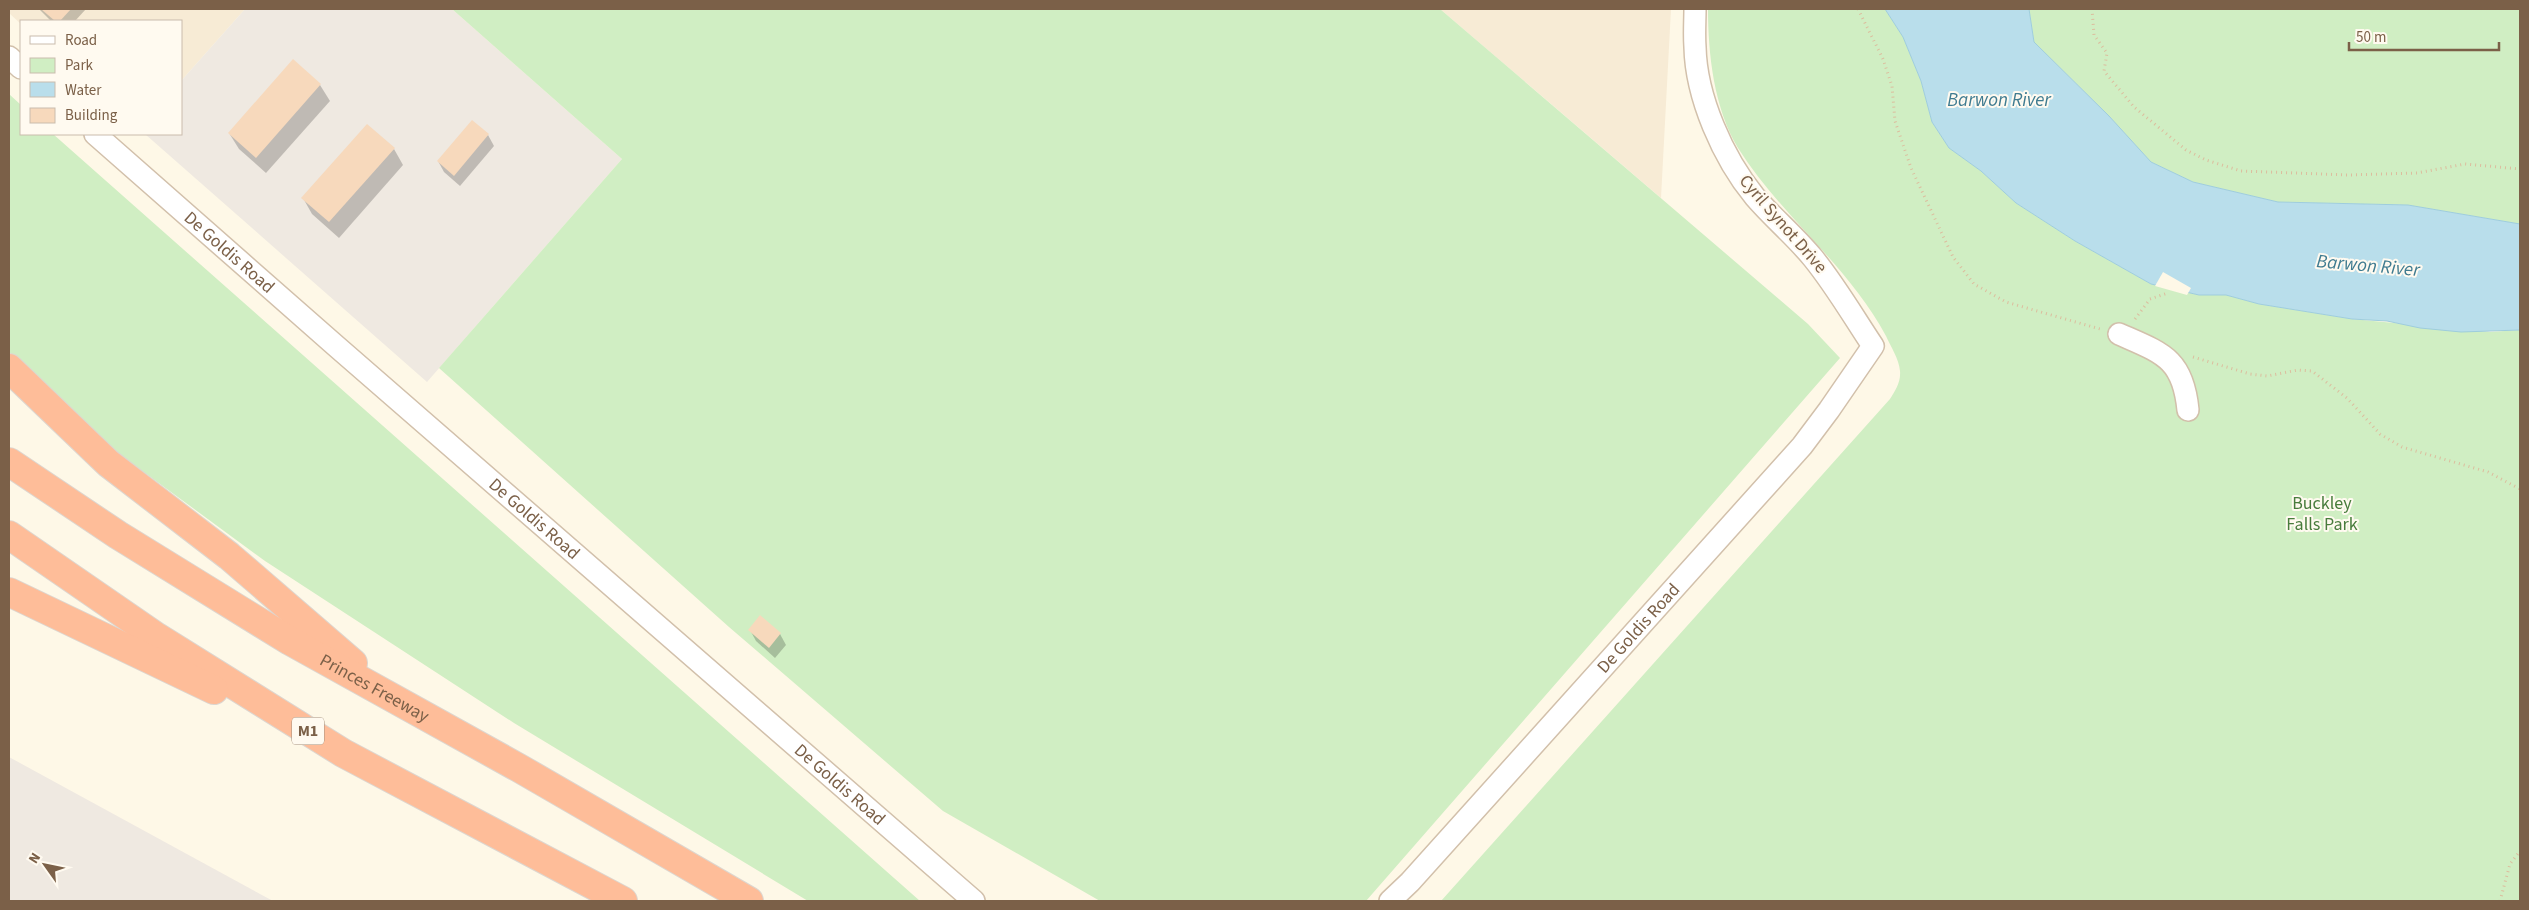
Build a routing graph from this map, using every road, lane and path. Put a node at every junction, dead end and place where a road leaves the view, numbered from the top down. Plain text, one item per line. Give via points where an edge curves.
1 (1696, 9) edge
2 (1858, 9) edge
3 (2092, 9) edge
4 (9, 57) edge
5 (20, 67) edge
6 (96, 135) edge
7 (2520, 169) edge
8 (2168, 293) dead end
9 (2119, 334) junction
10 (1873, 346) joint
11 (2172, 361) junction
12 (9, 368) edge
13 (2188, 410) dead end
14 (9, 462) edge
15 (2520, 489) edge
16 (9, 535) edge
17 (9, 592) edge
18 (402, 705) junction
19 (343, 753) junction
20 (2520, 851) edge
21 (622, 901) edge
22 (749, 901) edge
23 (974, 901) edge
24 (1390, 901) edge
25 (2500, 901) edge

1 - 10 street, Cyril Synot Drive via 1694,48 1700,85 1729,160 1755,196 1834,285
2 - 9 path via 1883,59 1892,86 1895,121 1911,168 1953,257 1974,284 2006,302
3 - 7 path via 2094,35 2107,53 2104,71 2134,107 2186,150 2206,160 2241,171 2416,173 2465,164
4 - 5 street
6 - 23 street, De Goldis Road
8 - 9 path via 2150,299 2134,321
9 - 11 street
10 - 24 street, De Goldis Road via 1802,446
11 - 13 street via 2186,389
11 - 15 path via 2184,354 2267,376 2298,370 2312,371 2347,398 2380,434 2402,447 2488,472
12 - 18 highway via 108,463 229,556
14 - 18 highway, Princes Freeway via 118,535 290,641
16 - 19 highway, M1 via 157,637
17 - 19 highway
18 - 22 highway, Princes Freeway
19 - 21 highway, M1
20 - 25 path via 2510,864

